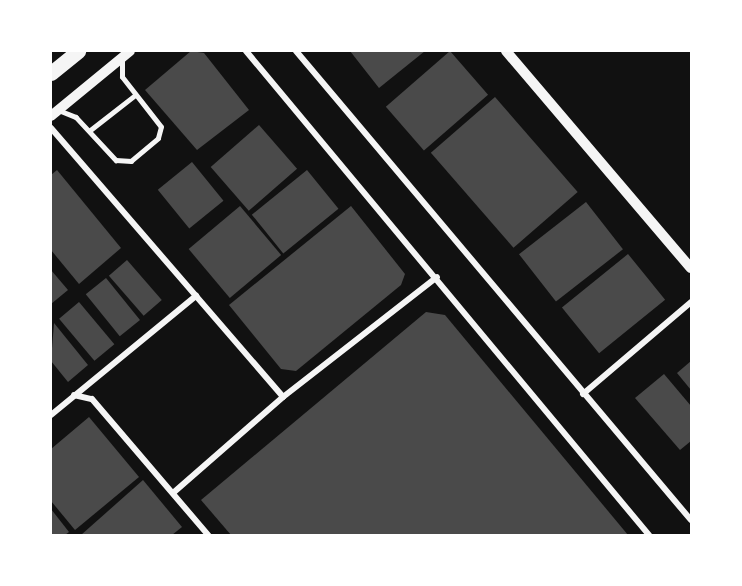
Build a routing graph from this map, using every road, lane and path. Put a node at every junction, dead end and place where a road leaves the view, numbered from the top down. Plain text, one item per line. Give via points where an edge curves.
1 (78, 51) edge
2 (246, 51) edge
3 (296, 51) edge
4 (506, 51) edge
5 (126, 54) edge
6 (51, 73) edge
7 (134, 96) junction
8 (55, 113) edge
9 (51, 128) edge
10 (89, 131) junction
11 (691, 268) edge
12 (436, 278) junction
13 (196, 296) junction
14 (691, 302) edge
15 (583, 394) junction
16 (74, 395) junction
17 (283, 397) junction
18 (51, 415) edge
19 (173, 493) junction
20 (691, 520) edge
21 (208, 535) edge
22 (649, 535) edge

1 - 6 main road
2 - 12 street
3 - 15 street
4 - 11 street
5 - 7 lane via 122,77
5 - 8 street
7 - 10 lane
7 - 10 lane via 162,132 130,161 116,160
8 - 10 lane via 76,117
9 - 13 street
12 - 17 street
12 - 22 street
13 - 16 street
13 - 17 street
14 - 15 street
15 - 20 street
16 - 18 street
16 - 19 street via 92,399
17 - 19 street
19 - 21 street

